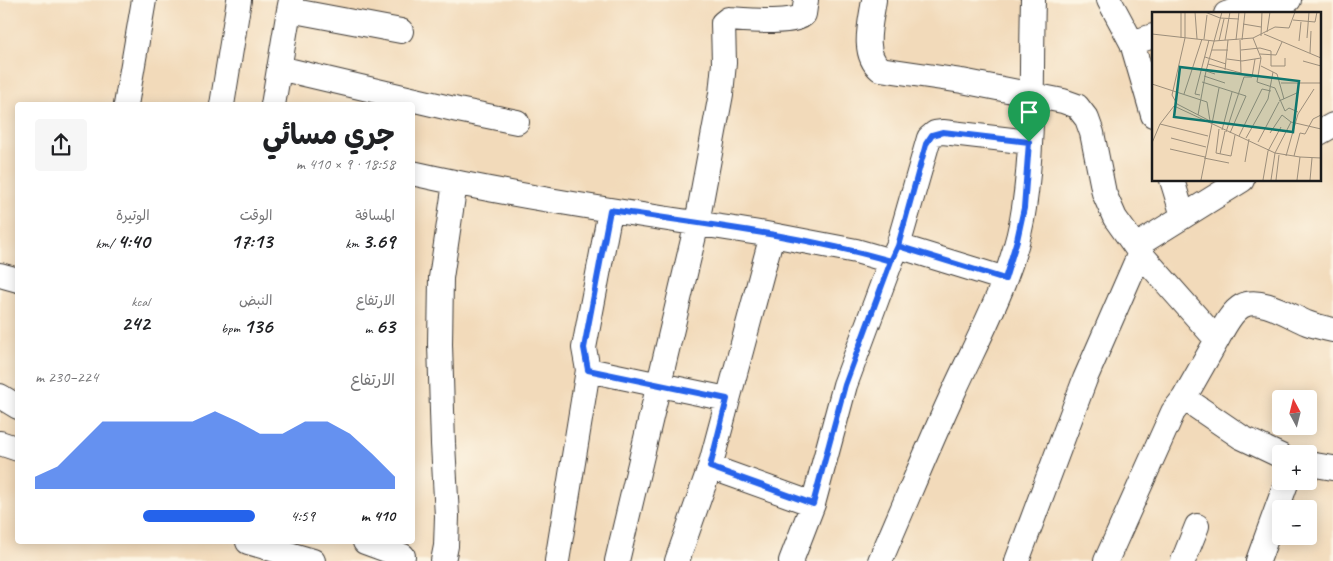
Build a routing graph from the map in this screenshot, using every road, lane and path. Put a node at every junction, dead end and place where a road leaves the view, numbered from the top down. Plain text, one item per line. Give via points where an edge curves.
1 (144, 0) edge
2 (239, 0) edge
3 (806, 0) edge
4 (874, 0) edge
5 (1033, 0) edge
6 (1109, 0) edge
7 (1289, 0) edge
8 (290, 5) edge
9 (1232, 12) edge
10 (401, 31) dead end
11 (1142, 40) edge
12 (280, 68) junction
13 (1031, 96) junction
14 (127, 102) edge
15 (222, 102) edge
16 (274, 102) edge
17 (1152, 108) edge
18 (517, 122) dead end
19 (1333, 125) edge
20 (1320, 132) edge
21 (1029, 142) junction
22 (415, 174) edge
23 (1172, 181) edge
24 (1240, 181) edge
25 (456, 183) junction
26 (610, 210) junction
27 (1183, 216) junction
28 (697, 223) junction
29 (772, 235) junction
30 (1138, 250) junction
31 (894, 254) junction
32 (0, 275) edge
33 (15, 279) edge
34 (1005, 279) junction
35 (1333, 330) edge
36 (1217, 340) junction
37 (588, 370) junction
38 (658, 384) junction
39 (0, 396) edge
40 (1184, 398) junction
41 (727, 399) junction
42 (15, 404) edge
43 (0, 443) edge
44 (15, 448) edge
45 (1272, 452) edge
46 (1317, 465) edge
47 (710, 467) junction
48 (1333, 468) edge
49 (1284, 490) edge
50 (813, 504) junction
51 (1197, 526) dead end
52 (255, 544) edge
53 (372, 544) edge
54 (402, 553) edge
55 (313, 561) edge
56 (443, 561) edge
57 (557, 561) edge
58 (617, 561) edge
59 (676, 561) edge
60 (791, 561) edge
61 (880, 561) edge
62 (1017, 561) edge
63 (1106, 561) edge
64 (1183, 561) edge
65 (1258, 561) edge

1 - 14 street
2 - 15 street
3 - 28 street via 804,14 798,19 728,20 722,23 724,63
4 - 13 street via 869,51 874,64 880,69 962,81
5 - 13 street
6 - 11 street
7 - 9 street
8 - 10 street
8 - 12 street
11 - 17 street
12 - 16 street
12 - 18 street
13 - 21 street
13 - 30 street via 1074,104 1082,111 1092,133 1104,193 1114,218
19 - 20 street
21 - 31 street via 952,133 932,135 926,144
21 - 34 street via 1024,208
22 - 25 street
23 - 27 street
24 - 27 street
25 - 26 street
25 - 56 street via 441,278 442,416 448,516
26 - 28 street
26 - 37 street via 584,348
27 - 30 street
28 - 29 street
28 - 38 street
29 - 31 street via 856,251
29 - 41 street
30 - 36 street
30 - 62 street via 1085,379
31 - 34 street
31 - 50 street via 845,385
32 - 33 street
34 - 61 street
35 - 36 street via 1253,302 1237,309
36 - 40 street
37 - 38 street
37 - 57 street
38 - 41 street
38 - 58 street
39 - 42 street
40 - 45 street via 1241,437
40 - 63 street via 1173,412
41 - 47 street
43 - 44 street
46 - 48 street
47 - 50 street
47 - 59 street
49 - 65 street
50 - 60 street
51 - 64 street
52 - 55 street
53 - 54 street

